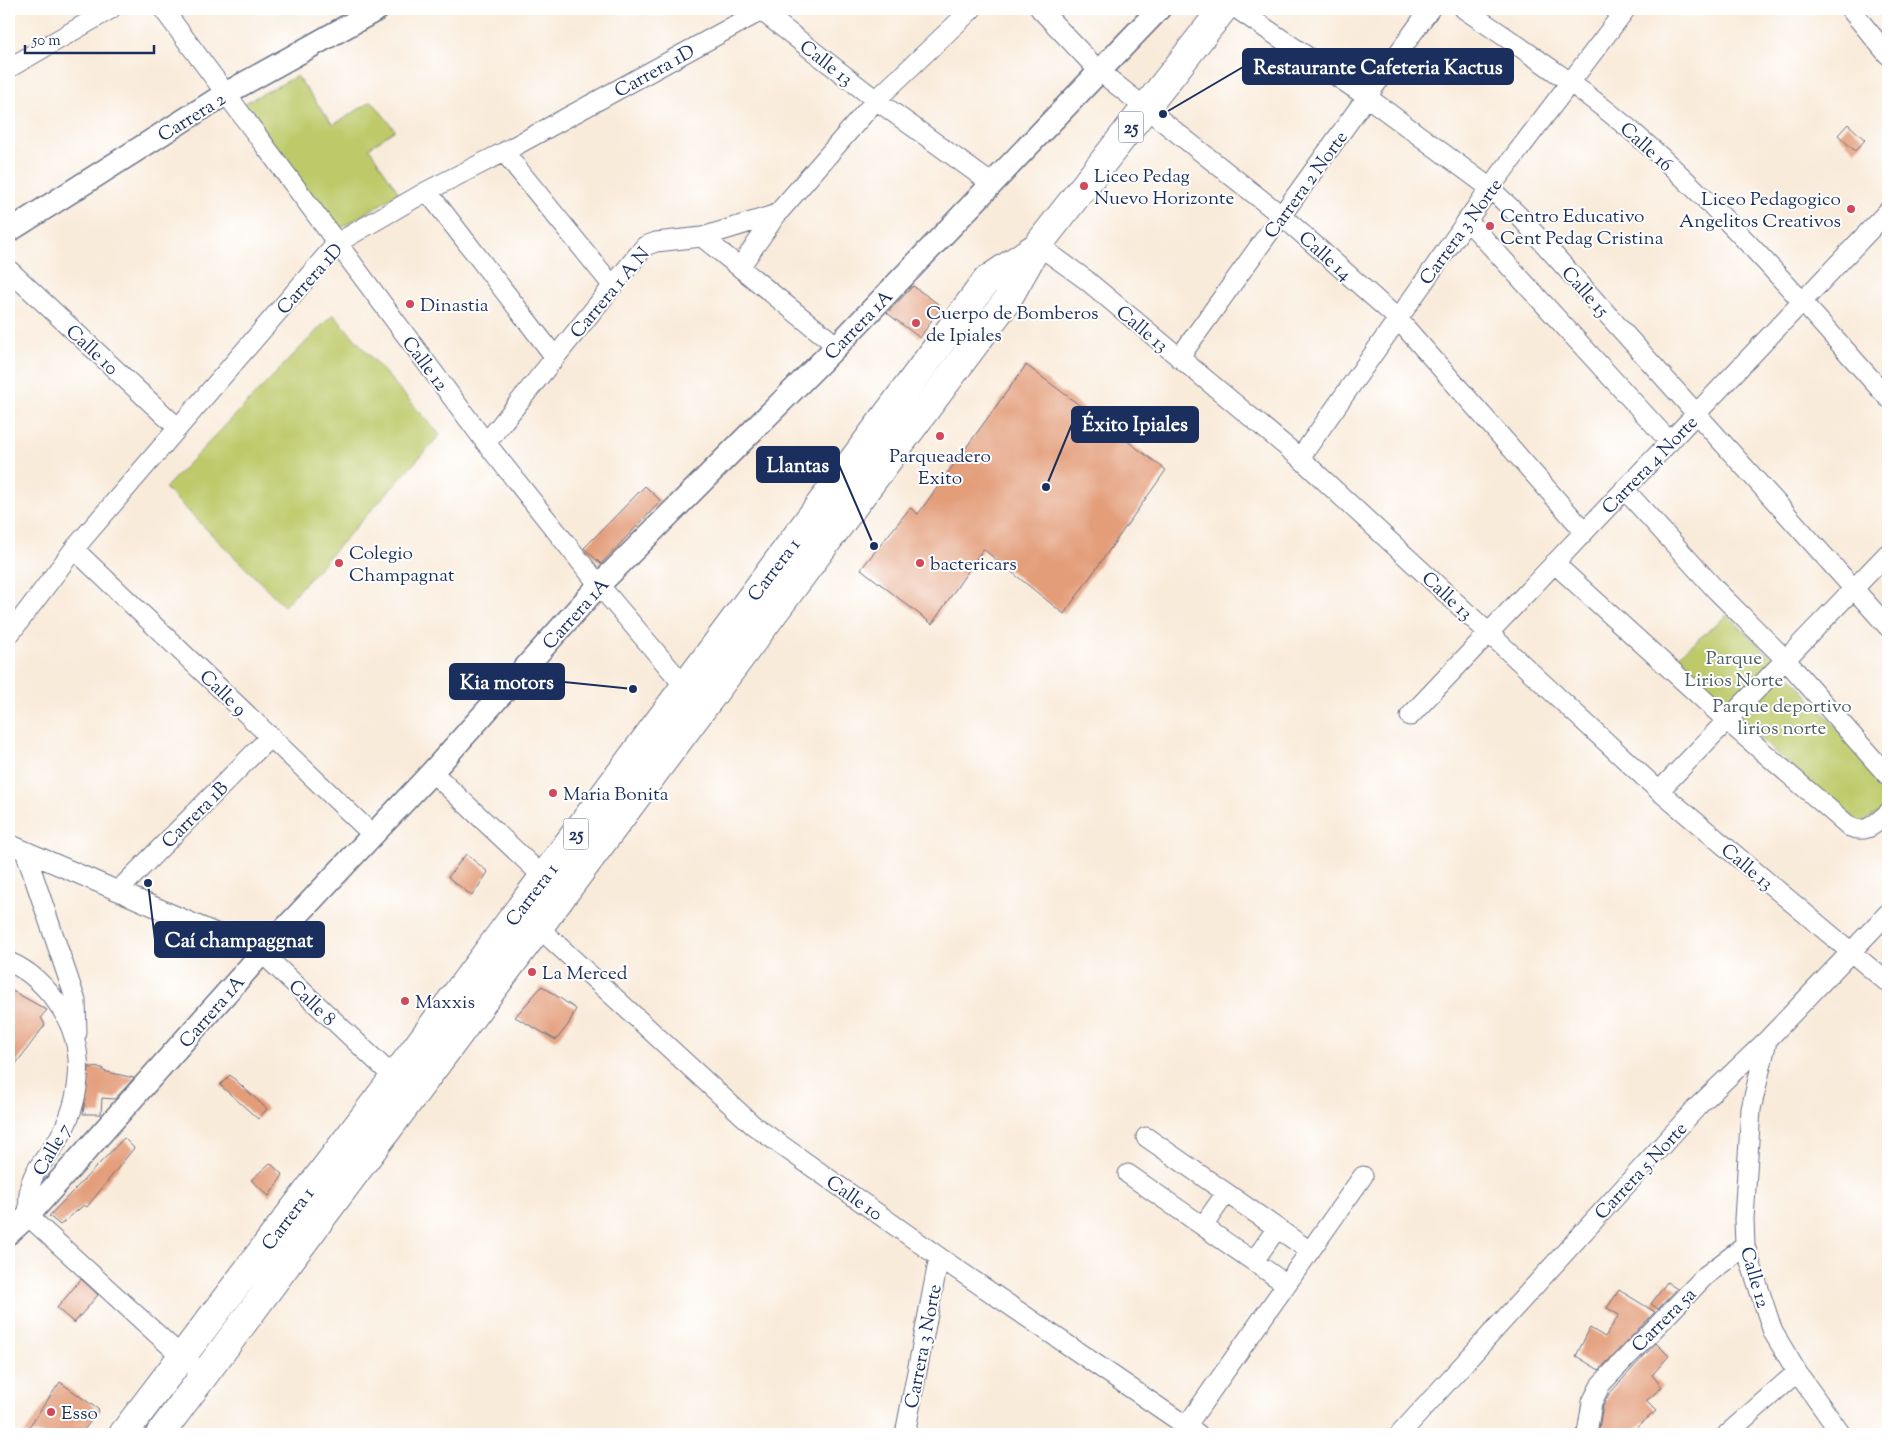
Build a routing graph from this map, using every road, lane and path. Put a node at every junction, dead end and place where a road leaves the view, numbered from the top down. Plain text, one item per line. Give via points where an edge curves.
1 (111, 9) edge
2 (163, 9) edge
3 (378, 9) edge
4 (972, 9) edge
5 (1040, 9) edge
6 (1158, 9) edge
7 (1223, 9) edge
8 (1237, 9) edge
9 (1430, 9) edge
10 (1464, 9) edge
11 (1626, 9) edge
12 (1850, 9) edge
13 (760, 10) edge
14 (1888, 55) edge
15 (9, 68) edge
16 (1099, 71) junction
17 (1571, 82) junction
18 (225, 94) junction
19 (1367, 97) junction
20 (876, 100) junction
21 (1146, 107) junction
22 (504, 152) junction
23 (992, 184) junction
24 (1490, 188) junction
25 (427, 191) junction
26 (1888, 211) edge
27 (777, 214) junction
28 (1282, 216) junction
29 (1467, 220) junction
30 (9, 231) edge
31 (702, 237) junction
32 (337, 243) junction
33 (1038, 245) junction
34 (740, 267) junction
35 (9, 270) edge
36 (612, 285) junction
37 (1802, 303) junction
38 (1397, 318) junction
39 (837, 346) junction
40 (555, 357) junction
41 (1179, 358) junction
42 (902, 396) junction
43 (1888, 398) edge
44 (924, 412) junction
45 (1696, 414) junction
46 (178, 428) junction
47 (1670, 442) junction
48 (486, 443) junction
49 (1300, 458) junction
50 (1624, 489) junction
51 (1584, 531) junction
52 (74, 549) junction
53 (1888, 553) edge
54 (1554, 563) junction
55 (599, 586) junction
56 (1853, 589) junction
57 (1888, 627) edge
58 (1488, 632) junction
59 (9, 635) edge
60 (1785, 659) junction
61 (694, 697) junction
62 (1410, 716) dead end
63 (1726, 720) junction
64 (271, 736) junction
65 (432, 772) junction
66 (1888, 776) edge
67 (1659, 791) junction
68 (1888, 813) edge
69 (373, 835) junction
70 (17, 847) edge
71 (553, 886) junction
72 (118, 891) junction
73 (1888, 913) edge
74 (538, 927) junction
75 (1851, 952) junction
76 (262, 953) junction
77 (9, 962) edge
78 (1888, 983) edge
79 (1768, 1039) junction
80 (77, 1050) junction
81 (404, 1087) junction
82 (1146, 1137) dead end
83 (1128, 1174) dead end
84 (1363, 1176) dead end
85 (1226, 1193) junction
86 (28, 1216) junction
87 (1203, 1226) junction
88 (1277, 1228) junction
89 (9, 1233) edge
90 (1745, 1246) junction
91 (1310, 1250) junction
92 (939, 1257) junction
93 (1254, 1261) junction
94 (1286, 1284) junction
95 (181, 1356) junction
96 (1797, 1372) junction
97 (205, 1375) junction
98 (1192, 1430) edge
99 (123, 1434) edge
100 (160, 1434) edge
101 (905, 1434) edge
102 (1400, 1434) edge
103 (1588, 1434) edge
104 (1726, 1434) edge
105 (1841, 1434) edge

1 - 15 street
2 - 18 street, Calle 12
3 - 18 street, Carrera 2
4 - 20 street
5 - 16 street, Calle 14
6 - 16 street, Carrera 1A
7 - 21 main road, Carrera 1 / 25
8 - 19 street, Calle 15
9 - 19 street, Carrera 2 Norte
10 - 17 street, Calle 16
11 - 17 street, Carrera 3 Norte
12 - 14 street
13 - 20 street, Calle 13
13 - 22 street, Carrera 1D
16 - 21 street, Calle 14
16 - 23 street, Carrera 1A
17 - 24 street, Carrera 3 Norte
17 - 37 street, Calle 16 via 1649,146 1721,216
18 - 30 street, Carrera 2
18 - 32 street, Calle 12
19 - 24 street, Calle 15
19 - 28 street, Carrera 2 Norte
20 - 23 street, Calle 13
20 - 27 street
21 - 28 street, Calle 14
21 - 33 main road, Carrera 1 / 25
22 - 25 street, Carrera 1D
22 - 36 street
23 - 39 street, Carrera 1A
24 - 29 street, Carrera 3 Norte
24 - 45 street, Calle 15 via 1519,216
25 - 32 street, Carrera 1D
25 - 40 street
26 - 37 street, Carrera 4 Norte
27 - 31 street, Carrera 1 A N
27 - 34 street
28 - 38 street, Calle 14
28 - 41 street, Carrera 2 Norte
29 - 38 street, Carrera 3 Norte
29 - 47 street
31 - 34 street
31 - 36 street, Carrera 1 A N via 645,246
32 - 46 street, Carrera 1D
32 - 48 street, Calle 12
33 - 41 street, Calle 13 via 1085,279
33 - 42 main road, Carrera 1 / 25 via 987,280
33 - 44 main road, Carrera 1 / 25 via 1006,302
34 - 39 street
35 - 46 street, Calle 10
36 - 40 street, Carrera 1 A N
37 - 43 street, Calle 16
37 - 45 street, Carrera 4 Norte
38 - 49 street, Carrera 3 Norte
38 - 51 street, Calle 14
39 - 55 street, Carrera 1A
40 - 48 street, Carrera 1 A N
41 - 49 street, Calle 13
42 - 44 main road
42 - 61 main road, Carrera 1 / 25
44 - 61 main road, Carrera 1 / 25
45 - 47 street, Carrera 4 Norte
45 - 56 street, Calle 15
46 - 52 street, Carrera 1D
47 - 50 street, Carrera 4 Norte
48 - 55 street, Calle 12
49 - 58 street, Calle 13
50 - 51 street, Carrera 4 Norte
50 - 60 street via 1716,590
51 - 54 street, Carrera 4 Norte
52 - 59 street, Carrera 1D
52 - 64 street, Calle 9
53 - 56 street
54 - 58 street, Carrera 4 Norte
54 - 63 street
55 - 61 street, Calle 12
55 - 65 street, Carrera 1A
56 - 57 street, Calle 15
56 - 60 street
58 - 62 street, Carrera 4 Norte
58 - 67 street, Calle 13
60 - 63 street
60 - 66 street
61 - 71 main road, Carrera 1 / 25
63 - 67 street
63 - 68 street via 1850,827 1869,829
64 - 69 street, Calle 9
64 - 72 street, Carrera 1B
65 - 69 street, Carrera 1A
65 - 71 street
67 - 75 street, Calle 13
69 - 76 street, Carrera 1A
70 - 72 street, Calle 8
70 - 80 street via 76,1001
71 - 74 main road, Carrera 1 / 25
71 - 81 main road, Carrera 1 / 25
72 - 76 street, Calle 8
73 - 75 street, Carrera 5 Norte
74 - 81 main road, Carrera 1 / 25
74 - 92 street, Calle 10 via 753,1125
75 - 78 street, Calle 13
75 - 79 street, Carrera 5 Norte
76 - 81 street, Calle 8
76 - 86 street, Carrera 1A
77 - 80 street, Calle 7 via 36,978 55,998 67,1018
79 - 90 street, Calle 12 via 1751,1110
79 - 102 street, Carrera 5 Norte via 1698,1106
80 - 86 street, Calle 7 via 79,1075 75,1104 64,1130 30,1186
81 - 95 main road, Carrera 1 / 25
81 - 97 main road, Carrera 1 / 25
82 - 85 street
83 - 87 street
84 - 91 street
85 - 87 street
85 - 88 street
86 - 89 street, Carrera 1A
86 - 95 street
87 - 93 street
88 - 91 street
88 - 93 street
90 - 96 street, Calle 12 via 1773,1332
90 - 103 street, Carrera 5a via 1705,1276 1601,1384 1592,1402
91 - 94 street
92 - 98 street, Calle 10
92 - 101 street, Carrera 3 Norte
93 - 94 street
94 - 98 street
95 - 97 street
95 - 99 main road, Carrera 1 / 25
96 - 104 street
96 - 105 street, Calle 12
97 - 100 main road, Carrera 1 / 25

